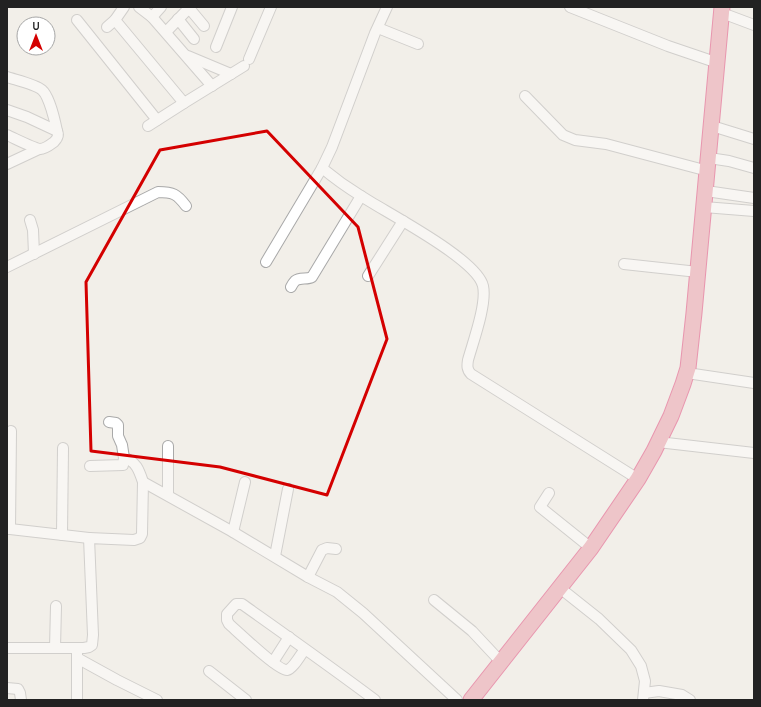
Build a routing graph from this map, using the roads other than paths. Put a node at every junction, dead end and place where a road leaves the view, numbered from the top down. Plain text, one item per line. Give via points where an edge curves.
1 (124, 7) edge
2 (139, 7) edge
3 (161, 7) edge
4 (232, 7) edge
5 (271, 7) edge
6 (387, 7) edge
7 (570, 7) edge
8 (722, 10) edge
9 (152, 17) junction
10 (178, 19) junction
11 (77, 20) dead end
12 (115, 20) junction
13 (754, 25) edge
14 (204, 26) dead end
15 (107, 27) dead end
16 (378, 28) junction
17 (166, 32) junction
18 (194, 39) dead end
19 (418, 44) dead end
20 (216, 47) dead end
21 (186, 55) junction
22 (718, 63) junction
23 (231, 74) junction
24 (7, 77) edge
25 (212, 86) junction
26 (525, 96) dead end
27 (184, 103) junction
28 (7, 110) edge
29 (157, 120) junction
30 (148, 126) dead end
31 (712, 126) junction
32 (57, 130) junction
33 (7, 135) edge
34 (754, 138) edge
35 (39, 149) junction
36 (7, 164) edge
37 (708, 165) junction
38 (322, 168) junction
39 (754, 168) edge
40 (706, 191) junction
41 (361, 196) junction
42 (754, 198) edge
43 (186, 206) dead end
44 (704, 207) junction
45 (754, 211) edge
46 (30, 220) dead end
47 (403, 221) junction
48 (34, 254) junction
49 (266, 262) dead end
50 (624, 264) dead end
51 (7, 267) edge
52 (698, 272) junction
53 (368, 276) dead end
54 (291, 287) dead end
55 (688, 370) junction
56 (754, 377) edge
57 (754, 383) edge
58 (109, 422) dead end
59 (11, 430) dead end
60 (658, 442) junction
61 (168, 446) dead end
62 (63, 448) dead end
63 (754, 453) edge
64 (124, 458) junction
65 (90, 466) dead end
66 (638, 479) junction
67 (143, 482) junction
68 (245, 482) dead end
69 (288, 489) dead end
70 (549, 493) dead end
71 (168, 495) junction
72 (9, 497) edge
73 (8, 529) edge
74 (233, 532) junction
75 (62, 534) junction
76 (89, 538) junction
77 (591, 548) junction
78 (336, 549) dead end
79 (274, 556) junction
80 (308, 577) junction
81 (560, 588) junction
82 (434, 600) dead end
83 (56, 606) dead end
84 (289, 637) junction
85 (7, 648) edge
86 (55, 648) junction
87 (305, 649) junction
88 (77, 653) junction
89 (273, 662) junction
90 (501, 662) junction
91 (209, 671) dead end
92 (7, 688) edge
93 (644, 696) edge
94 (21, 700) edge
95 (77, 700) edge
96 (157, 700) edge
97 (246, 700) edge
98 (375, 700) edge
99 (457, 700) edge
100 (471, 700) edge
101 (690, 700) edge

1 - 12 street
2 - 9 street
3 - 9 street
4 - 20 street
5 - 23 street via 246,62
6 - 16 street
7 - 22 street
8 - 13 street
8 - 22 highway
9 - 17 street
10 - 14 street via 189,8
10 - 17 street
10 - 18 street
11 - 29 street
12 - 15 street
12 - 27 street
16 - 19 street
16 - 38 street
17 - 21 street
21 - 23 street
21 - 25 street
22 - 31 highway
23 - 25 street
24 - 32 street via 44,92
25 - 27 street
26 - 37 street via 562,135 575,140
27 - 29 street
28 - 32 street
29 - 30 street
31 - 34 street
31 - 37 highway
32 - 35 street via 57,139
33 - 35 street
35 - 36 street
37 - 39 street via 729,161
37 - 40 highway
38 - 41 street
38 - 49 street
40 - 42 street
40 - 44 highway
41 - 47 street
41 - 54 street via 312,276 298,279
43 - 48 street via 176,195 158,192
44 - 45 street
44 - 52 highway
46 - 48 street
47 - 53 street
47 - 66 street via 446,248 472,268 480,278 484,300 468,360 468,371
48 - 51 street
50 - 52 street
52 - 55 highway
55 - 56 street
55 - 57 street
55 - 60 highway
58 - 64 street via 118,425
59 - 72 street
60 - 63 street
60 - 66 highway
61 - 71 street
62 - 75 street
64 - 65 street via 122,466
64 - 67 street via 134,463
66 - 77 highway
67 - 71 street
67 - 76 street via 140,538
68 - 74 street
69 - 79 street
70 - 77 street via 540,507
71 - 74 street
72 - 73 street
73 - 75 street
74 - 79 street
75 - 76 street
76 - 88 street via 93,641 92,645
77 - 81 highway
78 - 80 street via 322,550
79 - 80 street
80 - 99 street via 337,592 363,613
81 - 90 highway
81 - 93 street via 599,619 631,650 642,666 645,680
82 - 90 street via 472,631
83 - 86 street
84 - 87 street
84 - 89 street
84 - 89 street via 242,604 236,604 227,614 229,624
85 - 86 street
86 - 88 street
87 - 89 street via 290,669 284,670
87 - 98 street
88 - 95 street
88 - 96 street via 117,680
90 - 100 highway
91 - 97 street
92 - 94 street via 18,689
93 - 101 street via 659,691 682,695

